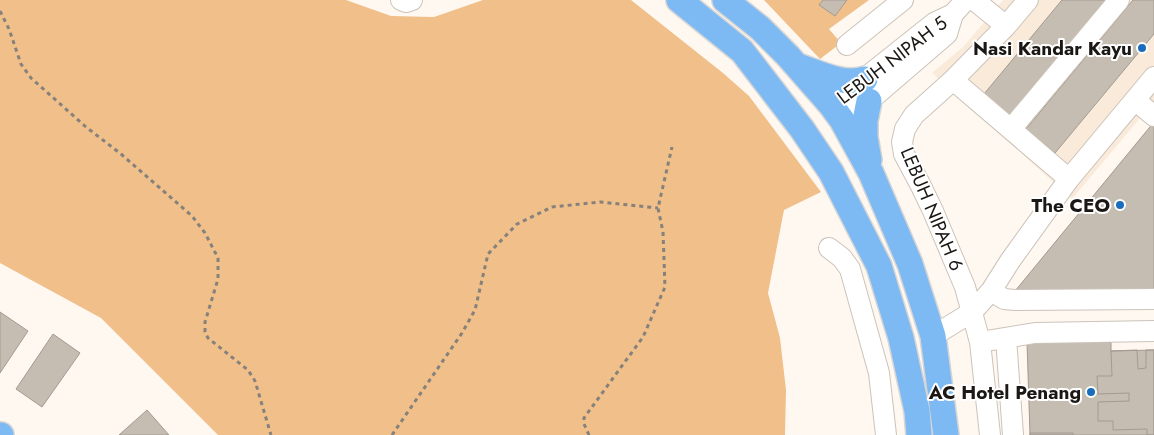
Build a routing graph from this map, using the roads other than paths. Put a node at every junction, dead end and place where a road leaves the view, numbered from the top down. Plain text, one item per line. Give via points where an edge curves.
1 (401, 0) edge
2 (412, 0) edge
3 (678, 0) edge
4 (724, 0) edge
5 (903, 0) edge
6 (974, 0) edge
7 (1028, 0) edge
8 (1119, 0) edge
9 (959, 7) edge
10 (1006, 26) junction
11 (847, 45) dead end
12 (795, 65) junction
13 (1154, 76) edge
14 (953, 80) junction
15 (867, 90) junction
16 (774, 92) junction
17 (1135, 100) junction
18 (832, 115) junction
19 (1154, 116) edge
20 (1011, 130) junction
21 (831, 172) junction
22 (871, 173) junction
23 (1069, 179) junction
24 (829, 248) dead end
25 (991, 291) junction
26 (1154, 299) edge
27 (972, 312) junction
28 (1154, 331) edge
29 (933, 336) junction
30 (1006, 338) junction
31 (980, 342) junction
32 (886, 435) edge
33 (919, 435) edge
34 (946, 435) edge
35 (990, 435) edge
36 (1013, 435) edge

1 - 2 street
3 - 16 main road via 742,51
4 - 12 main road via 760,28
5 - 11 street
6 - 10 street
7 - 10 street, LEBUH NIPAH 6
8 - 20 street
9 - 15 street, LEBUH NIPAH 5 via 934,23
10 - 14 street, LEBUH NIPAH 6
12 - 15 main road via 841,81 858,82
12 - 18 main road
13 - 17 street
14 - 20 street
14 - 27 street, LEBUH NIPAH 6 via 914,115 905,129 902,142 904,154 961,276
15 - 18 street, LEBUH NIPAH 5
15 - 22 main road via 865,137
16 - 18 main road via 795,109
16 - 21 main road
17 - 19 street
17 - 23 street
18 - 21 main road via 823,133
18 - 22 main road
20 - 23 street
21 - 33 main road via 879,266 901,338
22 - 29 main road via 910,264
23 - 25 street
24 - 32 street via 850,269 857,291 879,373
25 - 26 street via 1004,299 1015,300
25 - 27 street
27 - 29 street
27 - 31 street, LEBUH NIPAH 6
28 - 30 street via 1035,333
29 - 34 main road
30 - 31 street
30 - 36 street
31 - 35 street, LEBUH NIPAH 6

